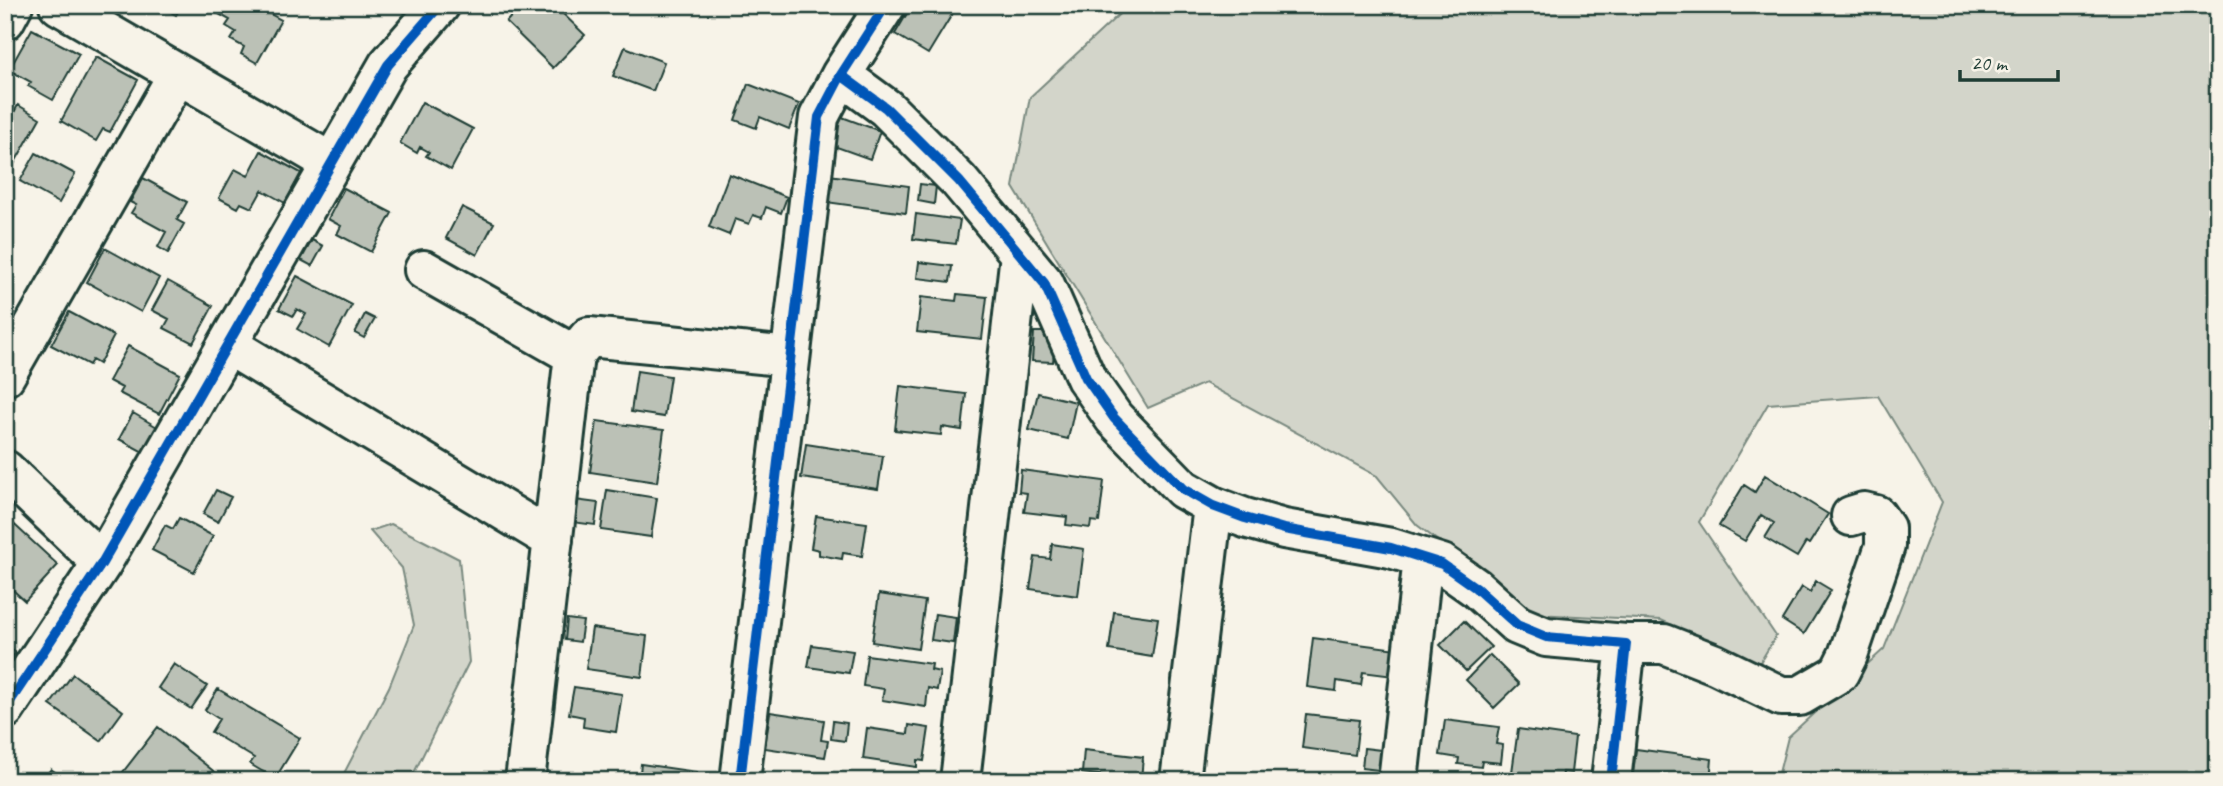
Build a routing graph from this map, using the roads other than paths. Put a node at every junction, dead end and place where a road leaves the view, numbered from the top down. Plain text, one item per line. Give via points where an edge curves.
1 (13, 5) edge
2 (59, 5) edge
3 (440, 5) edge
4 (886, 5) edge
5 (5, 20) edge
6 (178, 74) junction
7 (841, 75) junction
8 (330, 162) junction
9 (1020, 254) junction
10 (424, 270) dead end
11 (228, 345) junction
12 (574, 355) junction
13 (790, 357) junction
14 (5, 376) edge
15 (5, 470) edge
16 (1213, 506) junction
17 (1851, 516) dead end
18 (553, 540) junction
19 (1423, 558) junction
20 (102, 564) junction
21 (1626, 644) junction
22 (5, 709) edge
23 (525, 781) edge
24 (740, 781) edge
25 (960, 781) edge
26 (1180, 781) edge
27 (1398, 781) edge
28 (1611, 781) edge

1 - 5 street
2 - 6 street
3 - 8 street via 388,65
4 - 7 street
6 - 8 street
6 - 14 street
7 - 9 street via 886,108 959,181
7 - 13 street via 818,117
8 - 11 street
9 - 16 street via 1044,283 1086,378 1114,418 1183,489
9 - 25 street
10 - 12 street
11 - 18 street
11 - 20 street
12 - 13 street via 589,337
12 - 18 street
13 - 24 street
15 - 20 street
16 - 19 street via 1284,529
16 - 26 street
17 - 21 street via 1876,515 1885,528 1885,546 1839,673 1800,696 1781,696 1664,644
18 - 23 street
19 - 21 street via 1442,564 1476,588 1517,625 1546,637
19 - 27 street
20 - 22 street
21 - 28 street

